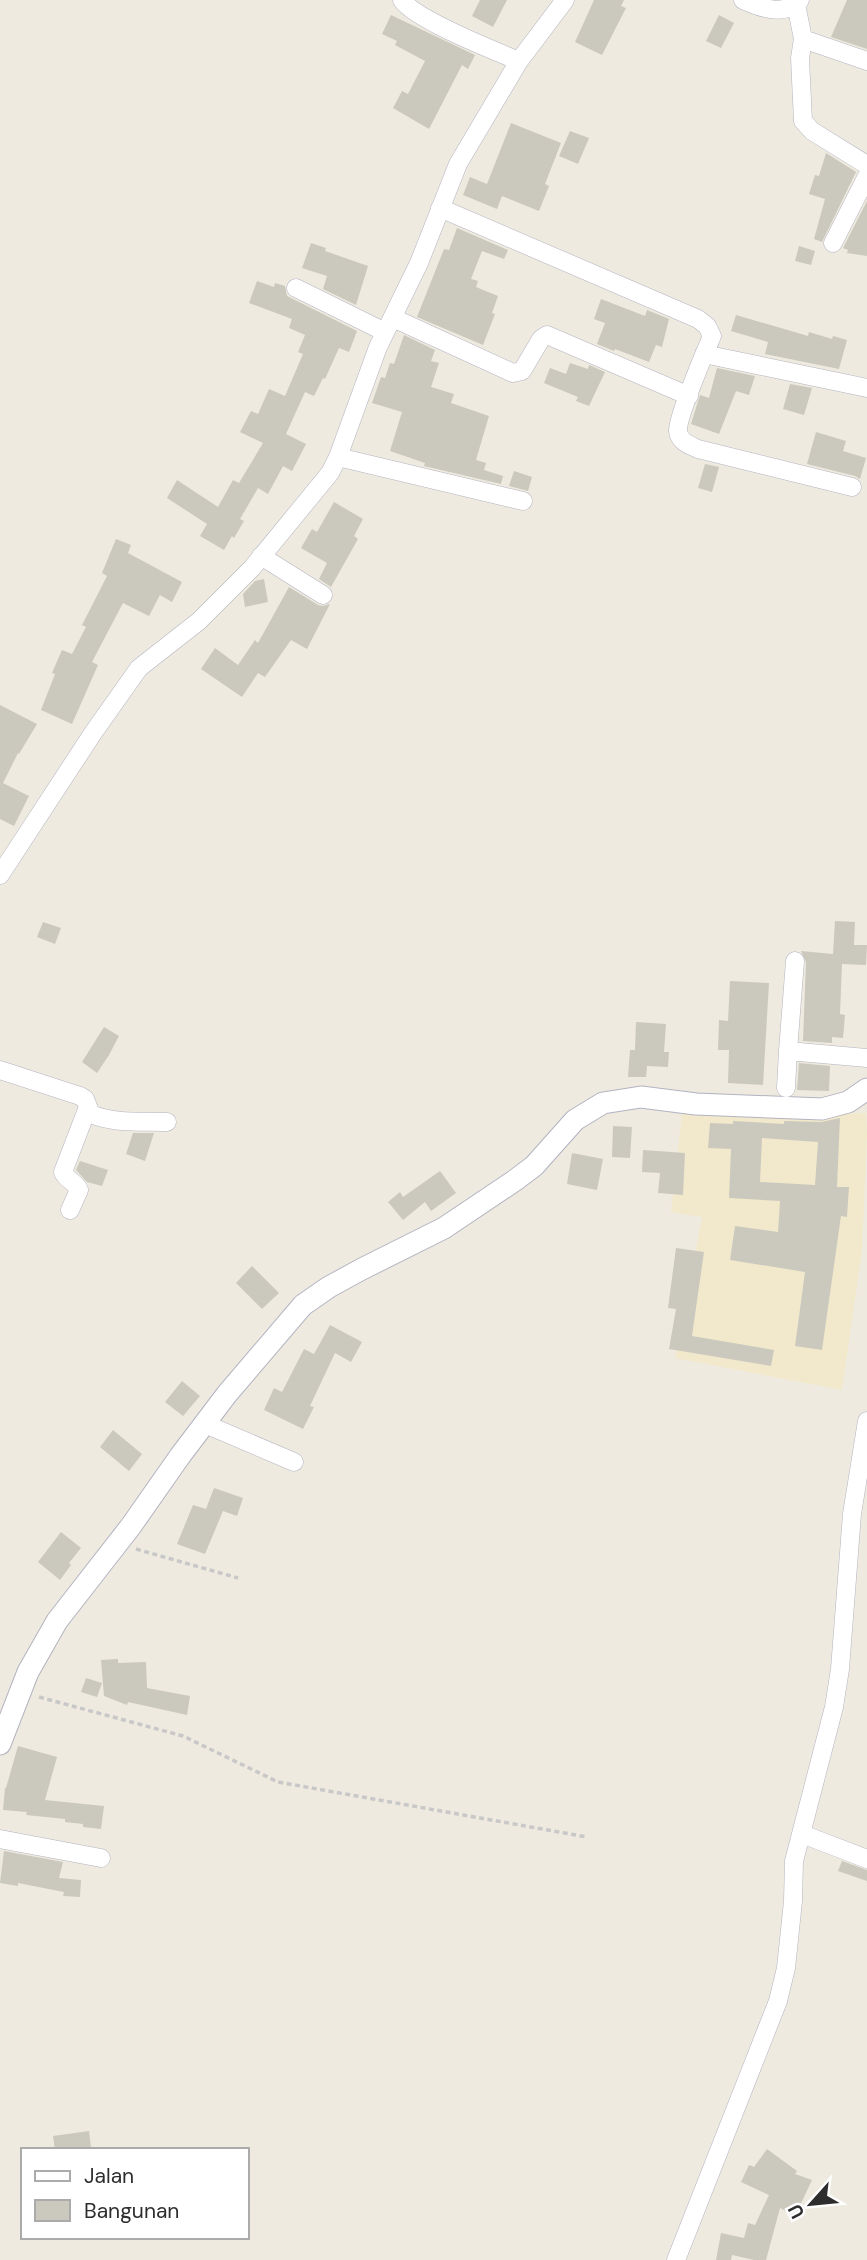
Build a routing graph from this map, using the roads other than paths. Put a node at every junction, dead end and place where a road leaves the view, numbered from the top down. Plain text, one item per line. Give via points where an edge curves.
1 (402, 0) edge
2 (565, 0) edge
3 (743, 0) edge
4 (798, 2) edge
5 (803, 39) junction
6 (519, 61) junction
7 (867, 61) edge
8 (867, 165) edge
9 (867, 176) edge
10 (440, 208) junction
11 (834, 243) dead end
12 (296, 288) dead end
13 (389, 325) junction
14 (704, 354) junction
15 (867, 388) edge
16 (689, 396) junction
17 (338, 457) junction
18 (852, 487) dead end
19 (523, 501) dead end
20 (261, 555) junction
21 (323, 595) dead end
22 (0, 875) edge
23 (794, 961) dead end
24 (788, 1051) junction
25 (867, 1058) edge
26 (0, 1070) edge
27 (786, 1088) dead end
28 (867, 1089) edge
29 (88, 1107) junction
30 (167, 1122) dead end
31 (70, 1210) dead end
32 (867, 1421) edge
33 (205, 1424) junction
34 (294, 1462) dead end
35 (0, 1744) edge
36 (802, 1834) junction
37 (0, 1839) edge
38 (101, 1858) dead end
39 (867, 1859) edge
40 (676, 2260) edge

1 - 6 street via 435,23
2 - 6 street
3 - 4 street via 769,9 789,8
4 - 5 street
5 - 7 street
5 - 8 street via 803,121
6 - 10 street via 458,164
9 - 11 street
10 - 13 street
10 - 14 street via 698,319 712,336
12 - 13 street
13 - 16 street via 513,373 522,371 547,335
13 - 17 street
14 - 15 street
14 - 16 street
16 - 18 street via 678,432 683,442
17 - 19 street
17 - 20 street via 330,473
20 - 21 street
20 - 22 street via 199,621 139,668
23 - 24 street
24 - 25 street
24 - 27 street
26 - 29 street via 80,1096
28 - 33 street via 848,1102 822,1110 641,1097 603,1103 575,1120 534,1166 480,1204 303,1305
29 - 30 street via 91,1114 109,1120
29 - 31 street via 63,1172 78,1188
32 - 36 street via 852,1514 840,1669
33 - 34 street
33 - 35 street via 43,1642
36 - 39 street
36 - 40 street via 794,1861 786,1968 778,2001
37 - 38 street

